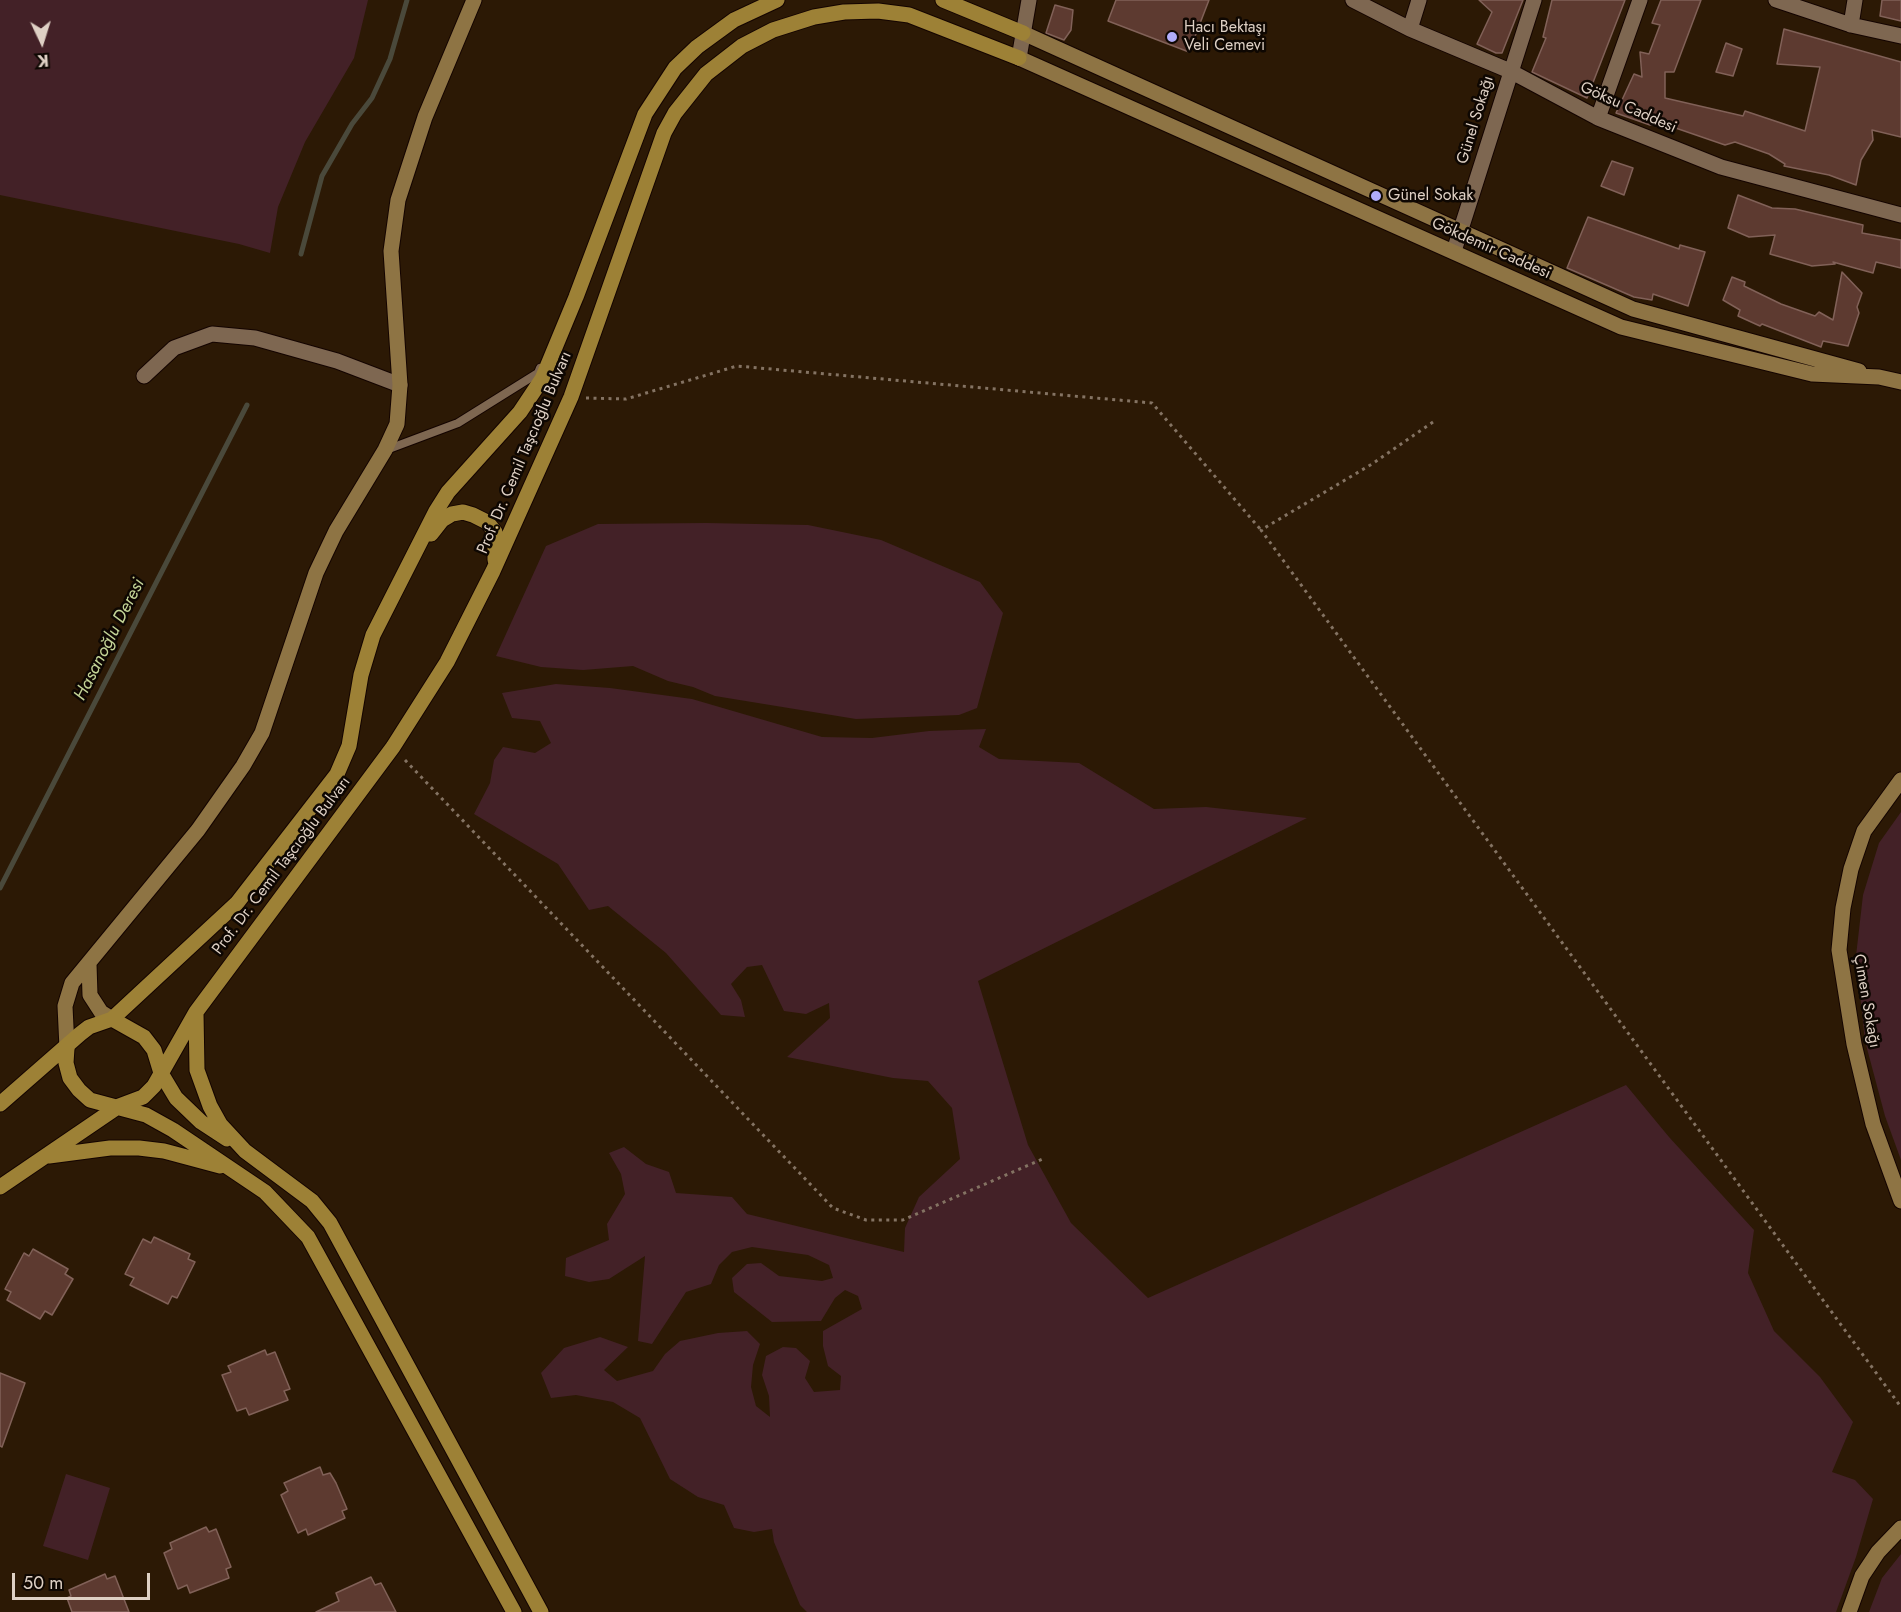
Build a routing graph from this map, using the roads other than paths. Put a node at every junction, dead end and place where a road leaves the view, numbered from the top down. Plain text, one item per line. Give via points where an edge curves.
1 (474, 0) edge
2 (777, 0) edge
3 (943, 0) edge
4 (1029, 0) edge
5 (1353, 0) edge
6 (1419, 0) edge
7 (1534, 0) edge
8 (1640, 0) edge
9 (1776, 0) edge
10 (1855, 0) edge
11 (1851, 25) junction
12 (1410, 29) junction
13 (1023, 33) junction
14 (1901, 36) edge
15 (1019, 58) junction
16 (1510, 71) junction
17 (1598, 118) junction
18 (1901, 215) edge
19 (1461, 230) junction
20 (1455, 251) junction
21 (590, 257) junction
22 (144, 376) dead end
23 (1879, 377) junction
24 (1901, 381) edge
25 (400, 385) junction
26 (385, 450) junction
27 (494, 572) junction
28 (398, 584) junction
29 (1901, 780) edge
30 (89, 964) junction
31 (196, 1012) junction
32 (112, 1018) junction
33 (67, 1048) junction
34 (160, 1073) junction
35 (0, 1104) edge
36 (119, 1106) junction
37 (245, 1151) junction
38 (46, 1156) junction
39 (234, 1170) junction
40 (0, 1187) edge
41 (1901, 1201) edge
42 (1901, 1528) edge
43 (514, 1612) edge
44 (541, 1612) edge
45 (1849, 1612) edge

1 - 25 main road via 425,117 398,200 391,251
2 - 21 main road, Prof. Dr. Cemil Taşcıoğlu Bulvarı via 734,20 697,47 664,83 645,114
3 - 13 main road
4 - 13 street
5 - 12 street, Göksu Caddesi
6 - 12 street
7 - 16 street, Günel Sokağı
8 - 17 street
9 - 11 street
10 - 11 street
11 - 14 street
12 - 16 street, Göksu Caddesi
13 - 15 street
13 - 19 main road
15 - 20 main road, Gökdemir Caddesi
15 - 27 main road, Prof. Dr. Cemil Taşcıoğlu Bulvarı via 909,15 844,12 773,30 742,46 700,80 664,133 571,398
16 - 17 street, Göksu Caddesi
16 - 19 street, Günel Sokağı
17 - 18 street, Göksu Caddesi via 1721,167
19 - 20 street, Günel Sokağı
19 - 23 main road via 1633,309
20 - 23 main road, Gökdemir Caddesi via 1621,327 1812,374
21 - 26 lane via 538,373 459,423
21 - 28 main road, Prof. Dr. Cemil Taşcıoğlu Bulvarı via 542,379 520,412 448,492
22 - 25 street via 174,348 212,334 255,338
23 - 24 main road, Gökdemir Caddesi
25 - 26 main road via 397,424
26 - 30 main road via 336,531 316,573 261,733 243,766 198,830
27 - 28 main road via 496,542 492,526 463,512 442,520
27 - 31 main road, Prof. Dr. Cemil Taşcıoğlu Bulvarı via 447,662 393,747
28 - 32 main road, Prof. Dr. Cemil Taşcıoğlu Bulvarı via 373,635 361,675 349,746 337,774 237,903
29 - 41 main road, Çimen Sokağı via 1864,831 1851,869 1839,950 1870,1112
30 - 32 main road via 90,995 101,1012
30 - 33 main road via 68,991
31 - 34 main road, Prof. Dr. Cemil Taşcıoğlu Bulvarı
31 - 37 main road via 199,1080 220,1124
32 - 33 main road via 89,1027
32 - 34 main road via 144,1037 154,1050
33 - 35 main road
33 - 36 main road via 70,1078 79,1090 104,1106
34 - 36 main road via 143,1097
34 - 37 main road via 176,1098 201,1122
36 - 38 main road
36 - 39 main road via 173,1130
37 - 44 main road via 305,1195 330,1223
38 - 39 main road via 139,1148 179,1154
38 - 40 main road
39 - 43 main road via 288,1213 318,1251
42 - 45 main road via 1862,1576

